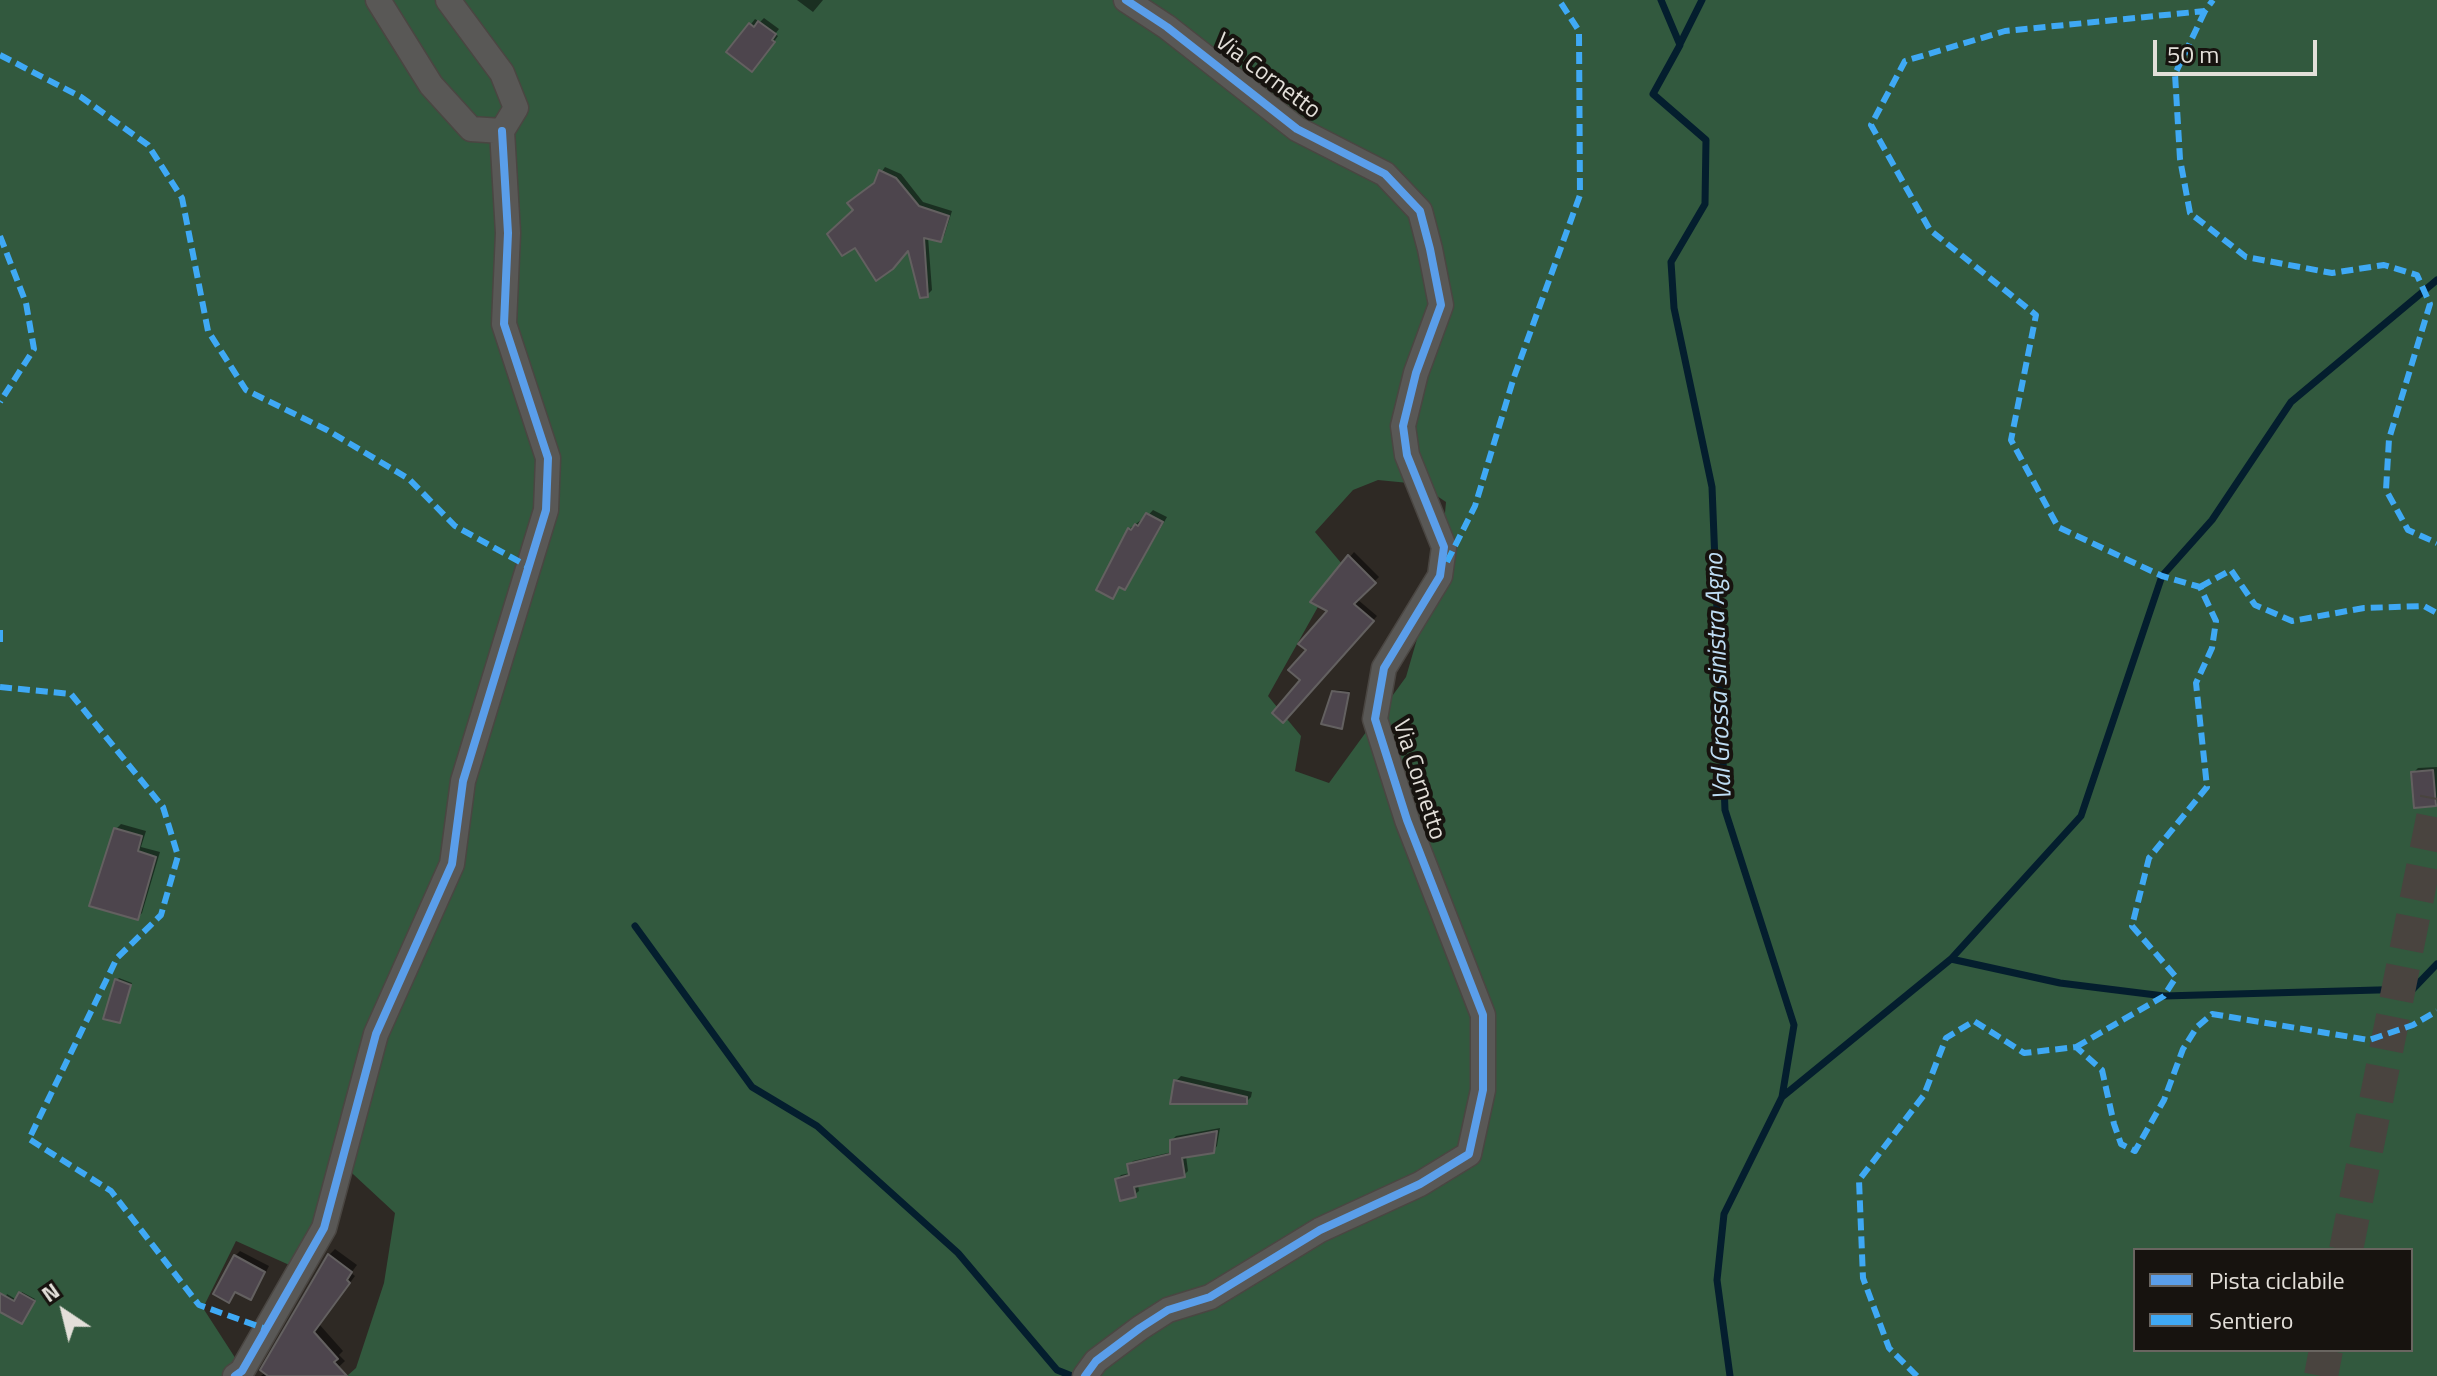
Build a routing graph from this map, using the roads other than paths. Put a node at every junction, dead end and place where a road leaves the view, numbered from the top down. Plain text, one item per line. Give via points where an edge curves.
1 (378, 0) edge
2 (448, 0) edge
3 (1126, 0) edge
4 (502, 131) junction
5 (1088, 1372) edge
6 (235, 1376) edge

1 - 4 street via 431,85 471,129
2 - 4 street via 502,73 516,108
3 - 5 street, Via Cornetto via 1297,129 1385,174 1420,211 1441,305 1403,426 1407,455 1444,547 1440,576 1384,668 1375,719 1407,820 1483,1015 1483,1090 1469,1154 1420,1184 1320,1230 1210,1297 1168,1310
4 - 6 street via 508,233 504,324 548,458 546,510 463,781 452,864 376,1034 324,1228

